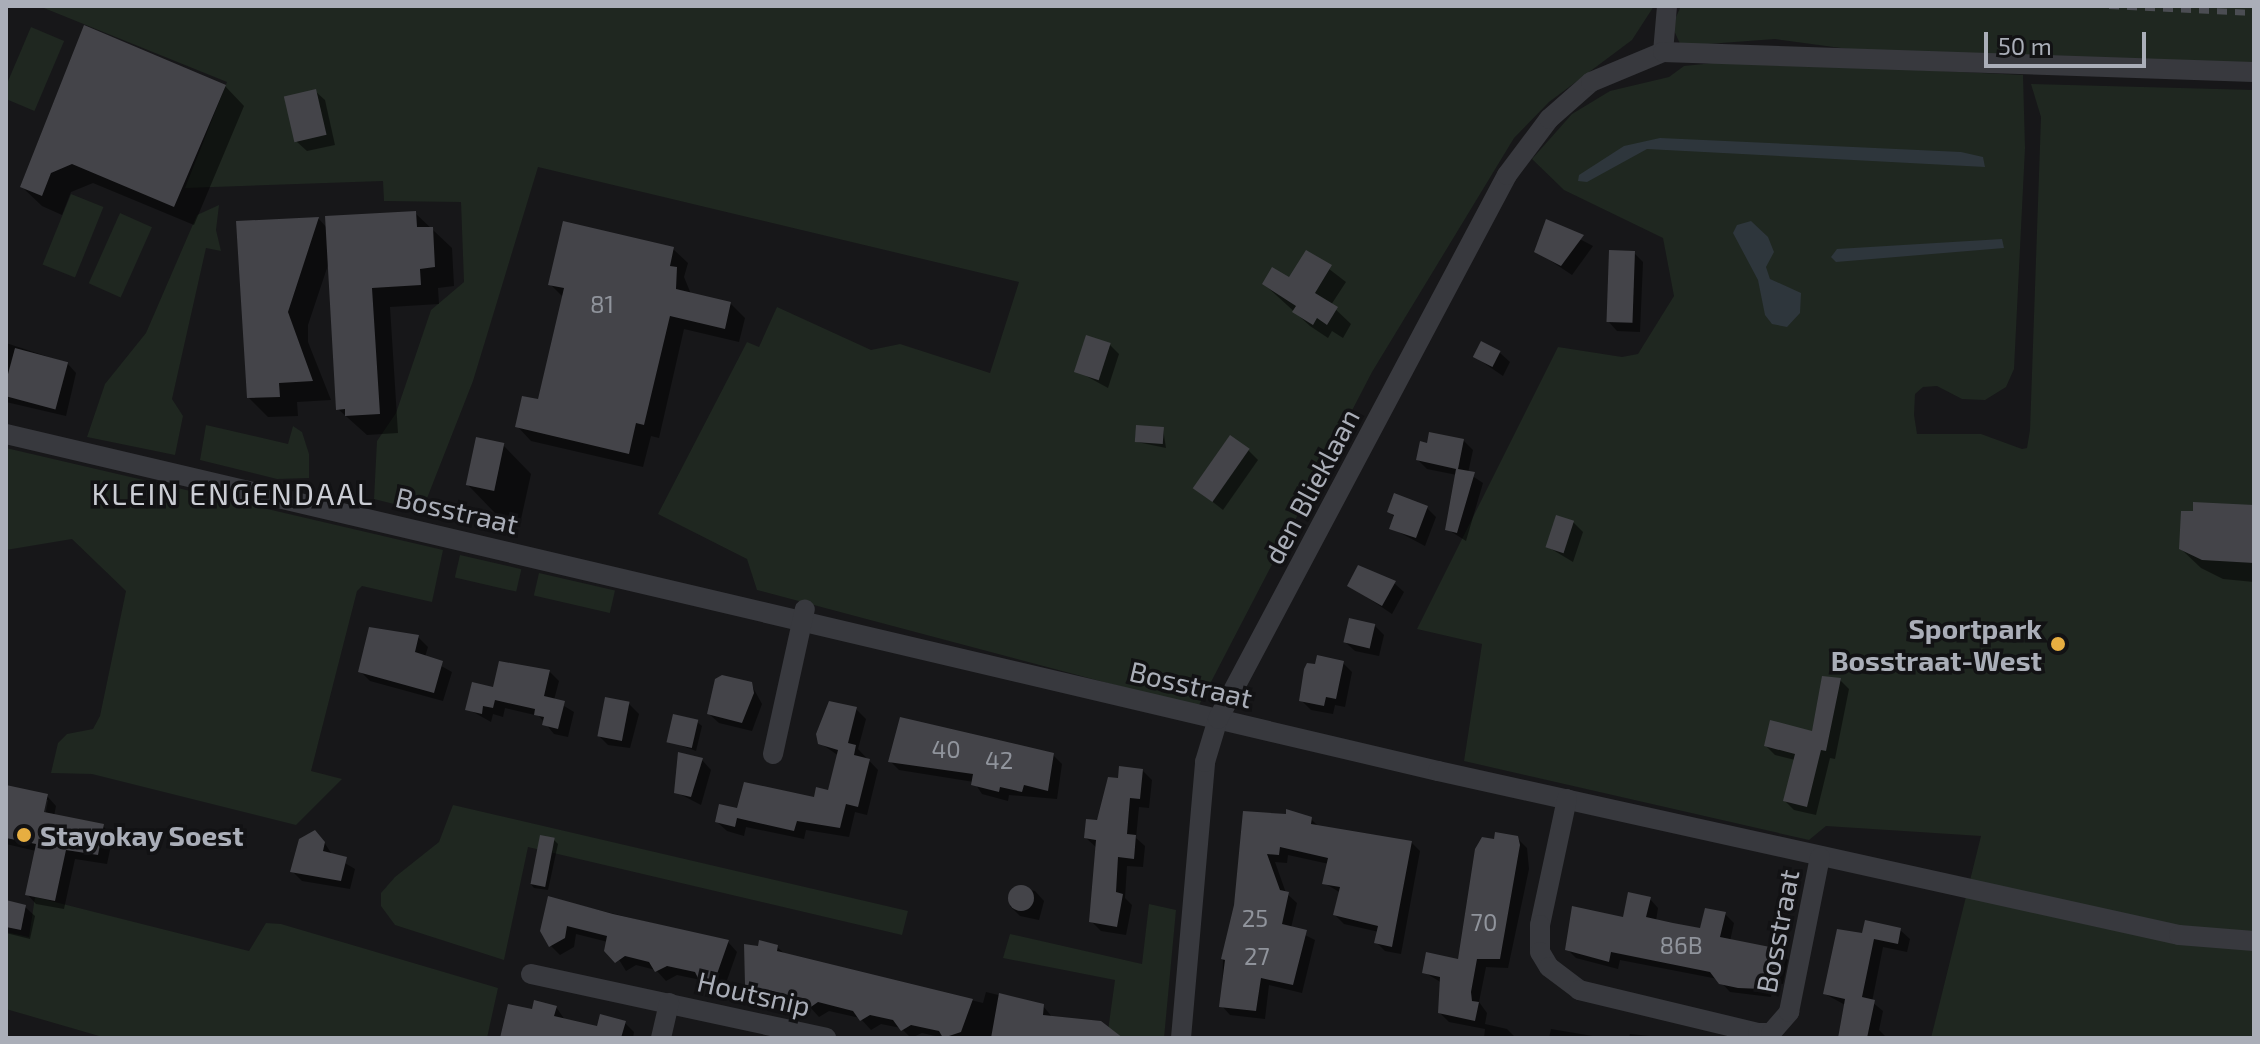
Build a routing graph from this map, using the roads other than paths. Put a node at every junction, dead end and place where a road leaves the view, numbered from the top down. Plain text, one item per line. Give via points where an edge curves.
1 (1667, 6) edge
2 (1663, 52) junction
3 (2254, 72) edge
4 (6, 434) edge
5 (804, 614) junction
6 (1218, 719) junction
7 (773, 754) dead end
8 (1567, 799) junction
9 (1820, 857) junction
10 (2254, 941) edge
11 (531, 974) dead end
12 (669, 1003) junction
13 (661, 1038) edge
14 (826, 1038) edge
15 (1181, 1038) edge

1 - 2 street
2 - 3 street
2 - 6 street, den Blieklaan via 1591,82 1549,119 1507,175
4 - 5 street, Bosstraat
5 - 6 street, Bosstraat
5 - 7 street
6 - 8 street, Bosstraat
6 - 15 street, den Blieklaan via 1205,762
8 - 9 street, Bosstraat
8 - 9 street, Bosstraat via 1540,925 1540,952 1549,967 1579,990 1758,1033 1771,1033 1789,1012
9 - 10 street, Bosstraat via 2179,935
11 - 12 street, Houtsnip
12 - 13 street, Houtsnip
12 - 14 street, Houtsnip

